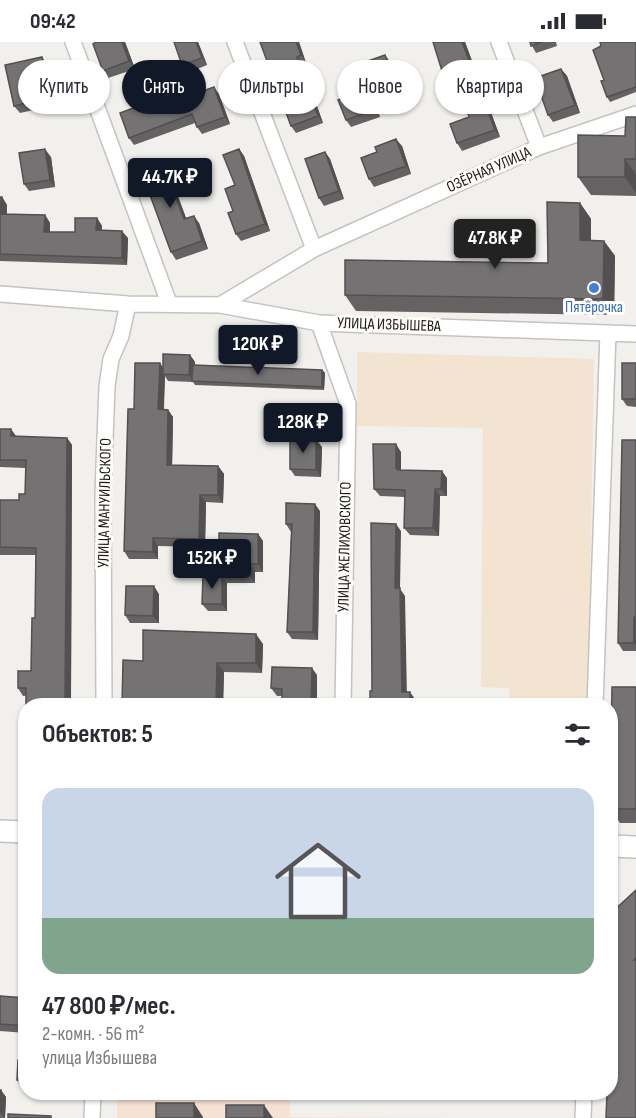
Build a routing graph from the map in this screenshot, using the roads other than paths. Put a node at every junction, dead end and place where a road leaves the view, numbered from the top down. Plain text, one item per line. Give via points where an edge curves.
1 (73, 42) edge
2 (235, 42) edge
3 (499, 42) edge
4 (636, 114) edge
5 (539, 147) junction
6 (314, 249) junction
7 (0, 294) edge
8 (170, 303) junction
9 (128, 304) junction
10 (220, 305) junction
11 (319, 323) junction
12 (608, 333) junction
13 (636, 334) edge
14 (104, 698) edge
15 (343, 698) edge
16 (595, 698) edge
17 (0, 831) edge
18 (18, 832) edge
19 (618, 846) edge
20 (636, 847) edge
21 (93, 1100) edge
22 (584, 1100) edge
23 (92, 1118) edge
24 (583, 1118) edge

1 - 8 street
2 - 6 street
3 - 5 street
4 - 5 street, ОЗЁРНАЯ УЛИЦА
5 - 6 street, ОЗЁРНАЯ УЛИЦА
6 - 10 street, ОЗЁРНАЯ УЛИЦА
7 - 9 street, УЛИЦА ИЗБЫШЕВА
8 - 9 street, УЛИЦА ИЗБЫШЕВА
8 - 10 street, УЛИЦА ИЗБЫШЕВА
9 - 14 street, УЛИЦА МАНУИЛЬСКОГО via 107,386
10 - 11 street, УЛИЦА ИЗБЫШЕВА
11 - 12 street, УЛИЦА ИЗБЫШЕВА
11 - 15 street, УЛИЦА ЖЕЛИХОВСКОГО via 348,404
12 - 13 street, УЛИЦА ИЗБЫШЕВА
12 - 16 street
17 - 18 main road
19 - 20 main road
21 - 23 street
22 - 24 street

